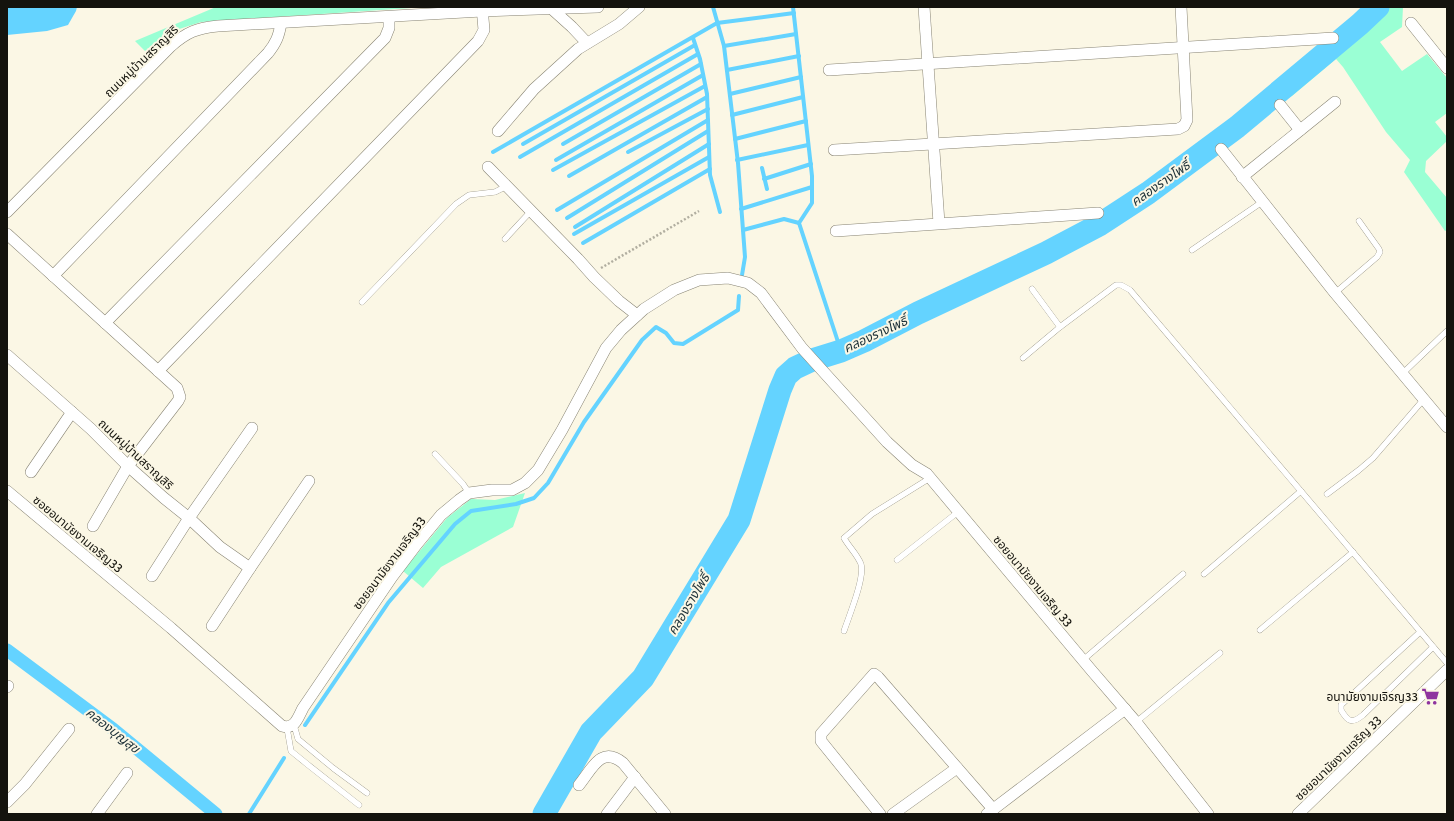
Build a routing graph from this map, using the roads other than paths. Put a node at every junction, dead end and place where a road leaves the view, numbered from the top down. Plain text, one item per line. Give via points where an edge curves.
1 (598, 7) edge
2 (639, 7) edge
3 (924, 7) edge
4 (1181, 7) edge
5 (482, 9) edge
6 (552, 9) junction
7 (389, 18) junction
8 (281, 23) junction
9 (1411, 23) dead end
10 (1333, 38) dead end
11 (587, 43) junction
12 (1183, 47) junction
13 (928, 64) junction
14 (1447, 68) edge
15 (829, 70) dead end
16 (1335, 102) dead end
17 (1280, 105) dead end
18 (1300, 130) junction
19 (498, 131) dead end
20 (933, 143) junction
21 (1221, 149) dead end
22 (834, 150) dead end
23 (488, 167) dead end
24 (1242, 177) junction
25 (507, 186) junction
26 (1262, 202) junction
27 (531, 211) junction
28 (7, 212) edge
29 (1098, 213) dead end
30 (1359, 221) dead end
31 (939, 223) junction
32 (836, 231) dead end
33 (7, 234) edge
34 (505, 239) dead end
35 (1192, 250) dead end
36 (53, 276) junction
37 (1032, 290) dead end
38 (1335, 294) junction
39 (362, 302) dead end
40 (638, 315) junction
41 (105, 323) junction
42 (1060, 327) junction
43 (1447, 331) edge
44 (7, 356) edge
45 (1023, 358) dead end
46 (158, 371) junction
47 (1403, 373) junction
48 (827, 376) joint
49 (1424, 399) junction
50 (72, 412) junction
51 (1447, 427) edge
52 (252, 428) dead end
53 (435, 454) dead end
54 (128, 466) junction
55 (31, 472) dead end
56 (930, 478) junction
57 (309, 481) dead end
58 (7, 491) edge
59 (1301, 491) junction
60 (470, 493) junction
61 (1327, 494) dead end
62 (958, 512) junction
63 (189, 518) junction
64 (93, 526) dead end
65 (1353, 552) junction
66 (897, 560) dead end
67 (250, 568) junction
68 (1183, 574) dead end
69 (1204, 574) dead end
70 (152, 576) dead end
71 (212, 626) dead end
72 (1260, 630) dead end
73 (844, 631) dead end
74 (1420, 632) junction
75 (1433, 647) junction
76 (1220, 653) dead end
77 (1083, 660) junction
78 (1447, 663) edge
79 (1447, 670) edge
80 (1125, 709) junction
81 (1136, 722) junction
82 (291, 726) junction
83 (69, 730) dead end
84 (957, 768) junction
85 (127, 773) dead end
86 (635, 777) junction
87 (578, 785) dead end
88 (367, 793) dead end
89 (7, 802) edge
90 (359, 805) dead end
91 (990, 812) edge
92 (1203, 812) edge
93 (97, 814) edge
94 (607, 814) edge
95 (665, 814) edge
96 (880, 814) edge
97 (893, 814) edge
98 (1298, 814) edge

1 - 6 street, ถนนหมู่บ้านสราญสิริ
2 - 11 street via 619,24
3 - 13 street
4 - 12 street
5 - 6 street, ถนนหมู่บ้านสราญสิริ
5 - 7 street, ถนนหมู่บ้านสราญสิริ
5 - 46 street via 484,30 478,41
6 - 11 street
7 - 8 street, ถนนหมู่บ้านสราญสิริ
7 - 41 street via 385,38
8 - 28 street, ถนนหมู่บ้านสราญสิริ via 204,28 192,31 181,38
8 - 36 street via 278,38 268,53
9 - 14 street
10 - 12 street
11 - 19 street via 534,89
12 - 13 street
12 - 20 street via 1187,120 1184,126 1178,129
13 - 15 street
13 - 20 street
16 - 18 street
17 - 18 street
18 - 24 street
20 - 22 street
20 - 31 street
21 - 24 street
23 - 25 street
24 - 26 street
25 - 27 street
25 - 39 lane via 495,192 469,195 456,204
26 - 35 lane
26 - 38 street
27 - 34 lane
27 - 40 street via 591,274
29 - 31 street
30 - 38 lane via 1380,248 1380,252
31 - 32 street
33 - 36 street
36 - 41 street
37 - 42 lane
38 - 47 street
40 - 48 street, ซอยอนามัยงามเจริญ33 via 674,290 699,280 728,278 748,283 761,293 802,348
40 - 60 street, ซอยอนามัยงามเจริญ33 via 606,348 538,470 525,483 512,490
41 - 46 street
42 - 45 lane
42 - 59 lane via 1116,285 1130,290
43 - 47 lane
44 - 50 street, ถนนหมู่บ้านสราญสิริ
46 - 54 street via 177,388 180,397
47 - 49 street
48 - 56 street, ซอยอนามัยงามเจริญ 33 via 888,442
49 - 51 street
49 - 61 lane via 1373,458
50 - 54 street, ถนนหมู่บ้านสราญสิริ
50 - 55 street
52 - 63 street
53 - 60 lane
54 - 63 street, ถนนหมู่บ้านสราญสิริ
54 - 64 street
56 - 62 street, ซอยอนามัยงามเจริญ 33
56 - 73 lane via 872,514 844,538 856,555 862,577
57 - 67 street
58 - 82 street, ซอยอนามัยงามเจริญ33 via 171,628 282,726
59 - 65 lane
59 - 69 lane
60 - 82 street, ซอยอนามัยงามเจริญ33 via 441,515 392,577
62 - 66 lane
62 - 77 street, ซอยอนามัยงามเจริญ 33
63 - 67 street, ถนนหมู่บ้านสราญสิริ via 220,547
63 - 70 street
65 - 72 lane
65 - 74 lane
67 - 71 street
68 - 77 lane
74 - 75 lane
74 - 75 lane via 1341,705 1341,710 1348,720 1352,721 1364,715
75 - 78 lane
76 - 81 lane
77 - 80 street, ซอยอนามัยงามเจริญ 33
79 - 98 street, ซอยอนามัยงามเจริญ 33
80 - 81 street, ซอยอนามัยงามเจริญ 33
80 - 91 street
81 - 92 street, ซอยอนามัยงามเจริญ 33
82 - 88 lane via 298,738
82 - 90 lane via 291,750
83 - 89 street via 30,779
84 - 91 street
84 - 96 street via 874,674 820,734 821,741
84 - 97 street
85 - 93 street
86 - 87 street via 617,758 606,756 601,758
86 - 94 street
86 - 95 street

